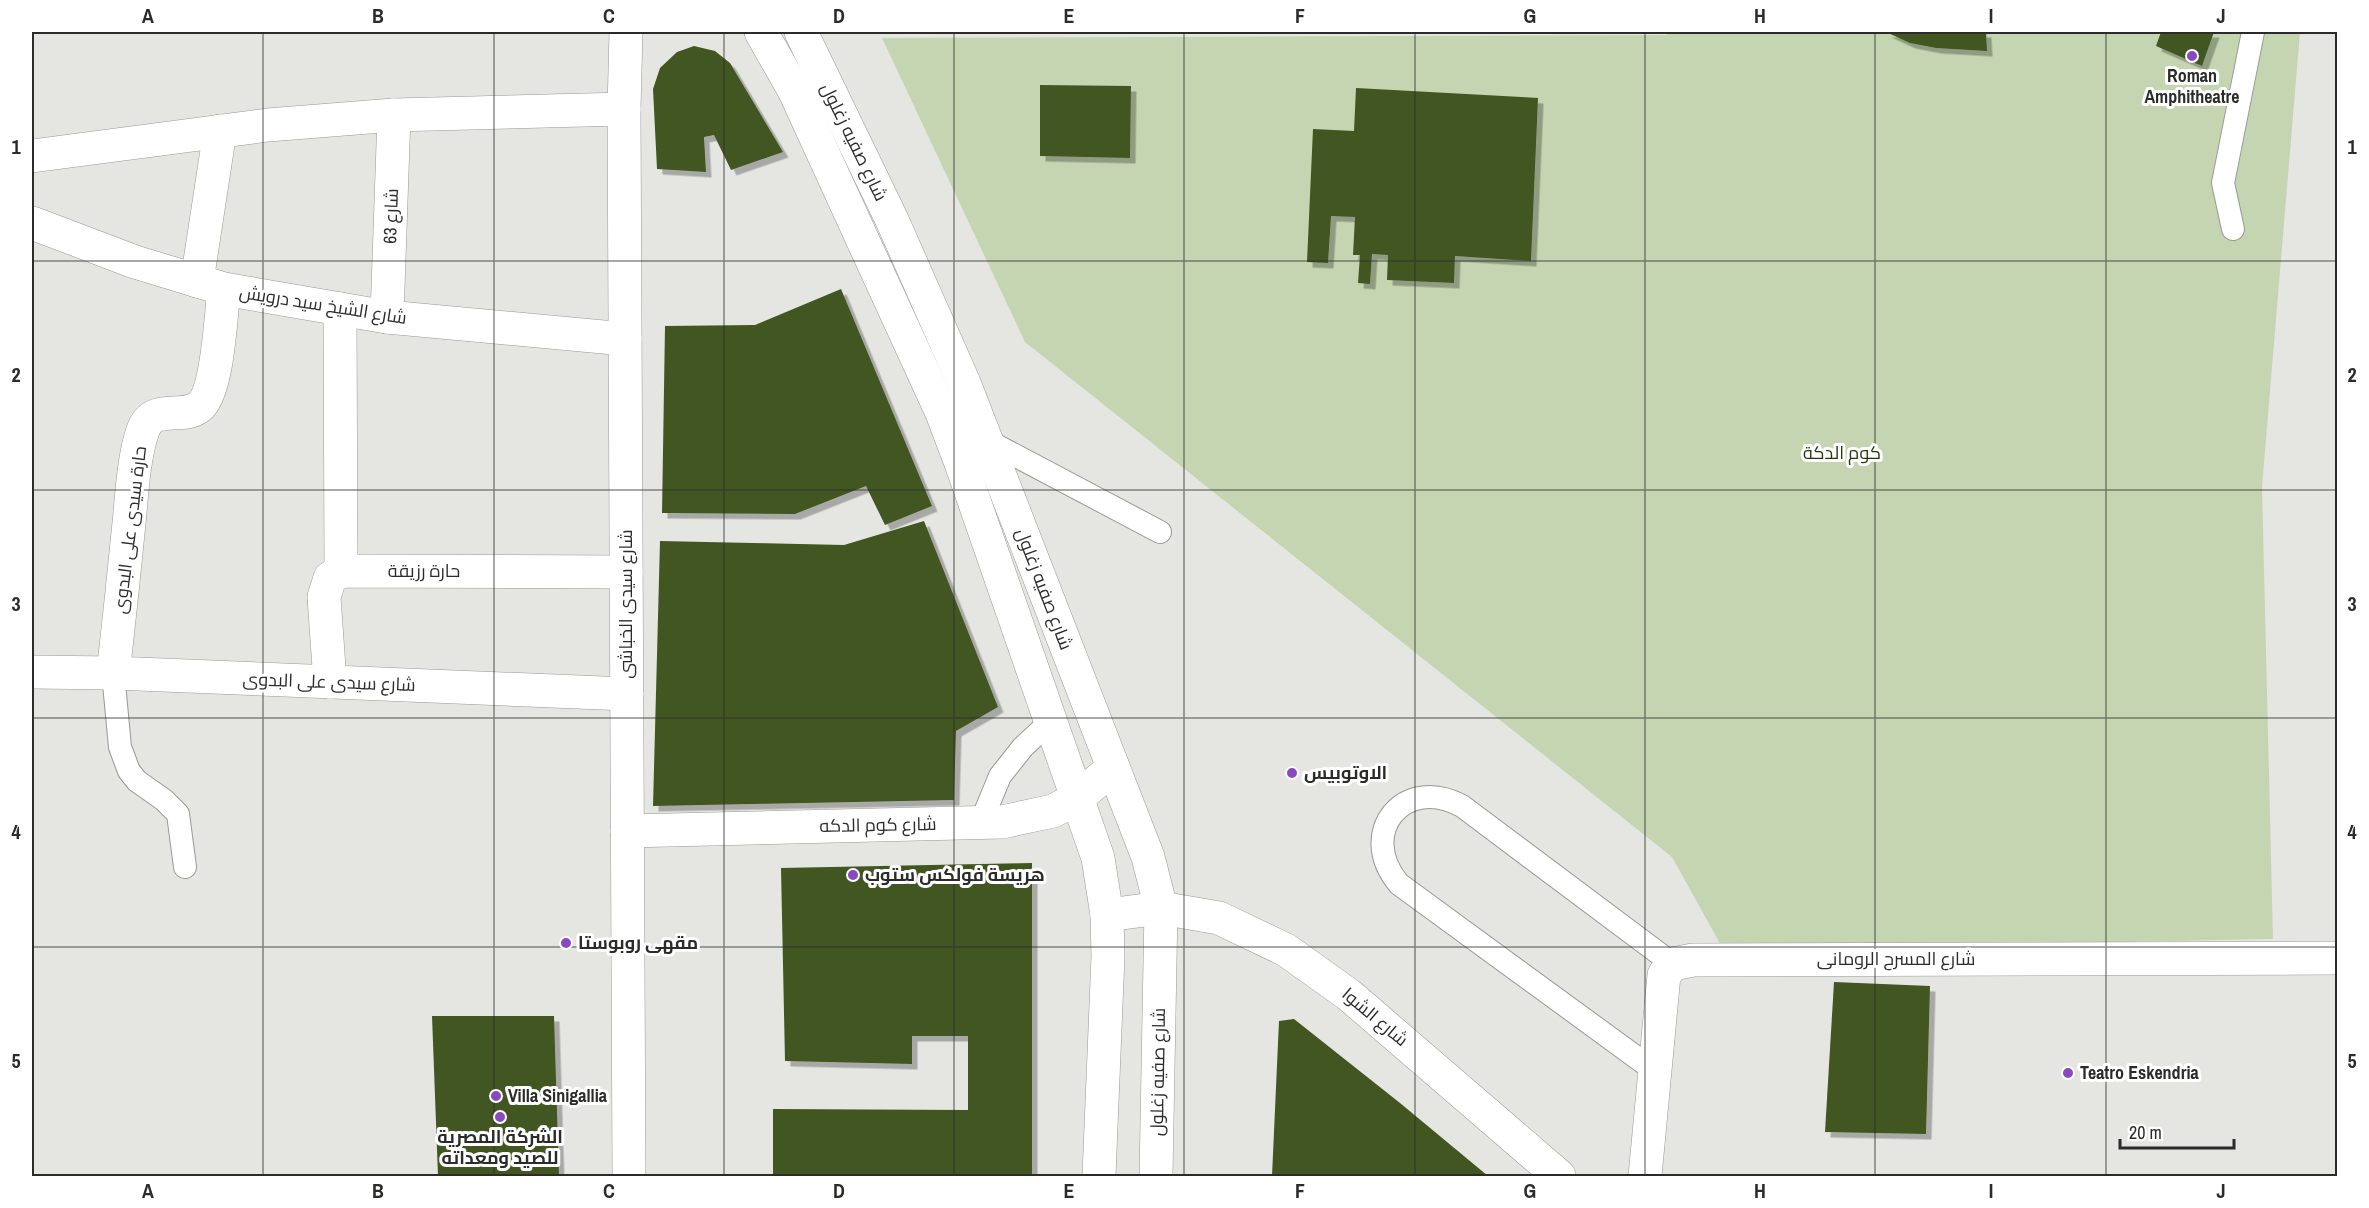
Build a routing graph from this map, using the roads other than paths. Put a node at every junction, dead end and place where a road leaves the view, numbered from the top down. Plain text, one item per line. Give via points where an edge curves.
1 (626, 32) edge
2 (761, 32) edge
3 (801, 32) edge
4 (2253, 32) edge
5 (624, 109) junction
6 (394, 115) junction
7 (220, 131) junction
8 (32, 156) edge
9 (32, 222) edge
10 (2233, 229) dead end
11 (210, 285) junction
12 (340, 309) junction
13 (387, 317) junction
14 (625, 339) junction
15 (988, 441) junction
16 (962, 466) junction
17 (1160, 532) dead end
18 (341, 571) junction
19 (626, 572) junction
20 (32, 672) edge
21 (113, 673) junction
22 (330, 682) junction
23 (627, 694) junction
24 (1050, 722) junction
25 (1113, 768) junction
26 (1076, 799) junction
27 (981, 822) junction
28 (627, 831) junction
29 (186, 867) dead end
30 (1161, 908) junction
31 (1107, 915) junction
32 (2337, 958) edge
33 (1672, 963) junction
34 (1655, 1071) junction
35 (629, 1176) edge
36 (1099, 1176) edge
37 (1156, 1176) edge
38 (1559, 1176) edge
39 (1645, 1176) edge

1 - 5 street, شارع سيدى الخباشى
2 - 16 street, شارع صفيه زغلول via 794,90 942,412
3 - 15 street, شارع صفيه زغلول via 892,220
4 - 10 lane via 2223,183
5 - 6 street
5 - 14 street, شارع سيدى الخباشى
6 - 7 street
6 - 13 street, شارع 63
7 - 8 street
7 - 11 street, حارة سيدى على البدوى
9 - 11 street, شارع الشيخ سيد درويش via 135,262
11 - 12 street, شارع الشيخ سيد درويش
11 - 21 street, حارة سيدى على البدوى via 213,382 207,397 199,408 159,413 142,432 134,472
12 - 13 street, شارع الشيخ سيد درويش
12 - 18 street
13 - 14 street, شارع الشيخ سيد درويش
14 - 19 street, شارع سيدى الخباشى
15 - 16 street
15 - 17 lane
15 - 25 street, شارع صفيه زغلول
16 - 24 street, شارع صفيه زغلول
18 - 19 street, حارة رزيقة
18 - 22 street via 330,578 324,597
19 - 23 street, شارع سيدى الخباشى
20 - 21 street, شارع سيدى على البدوى
21 - 22 street, شارع سيدى على البدوى
21 - 29 lane via 123,759 137,780 178,814
22 - 23 street, شارع سيدى على البدوى
23 - 28 street, شارع سيدى الخباشى
24 - 26 street, شارع صفيه زغلول
24 - 27 lane via 1000,776
25 - 26 street, شارع كوم الدكه
25 - 30 street, شارع صفيه زغلول via 1148,857
26 - 27 street, شارع كوم الدكه via 1053,812
26 - 31 street, شارع صفيه زغلول via 1098,858
27 - 28 street, شارع كوم الدكه
28 - 35 street, شارع سيدى الخباشى
30 - 31 street, شارع الشوا
30 - 37 street, شارع صفيه زغلول
30 - 38 street, شارع الشوا via 1220,918 1286,950 1349,995
31 - 36 street, شارع صفيه زغلول
32 - 33 street, شارع المسرح الرومانى
33 - 34 street via 1664,975
33 - 34 lane via 1449,798 1418,797 1405,803 1385,826 1383,857 1399,884
34 - 39 street

